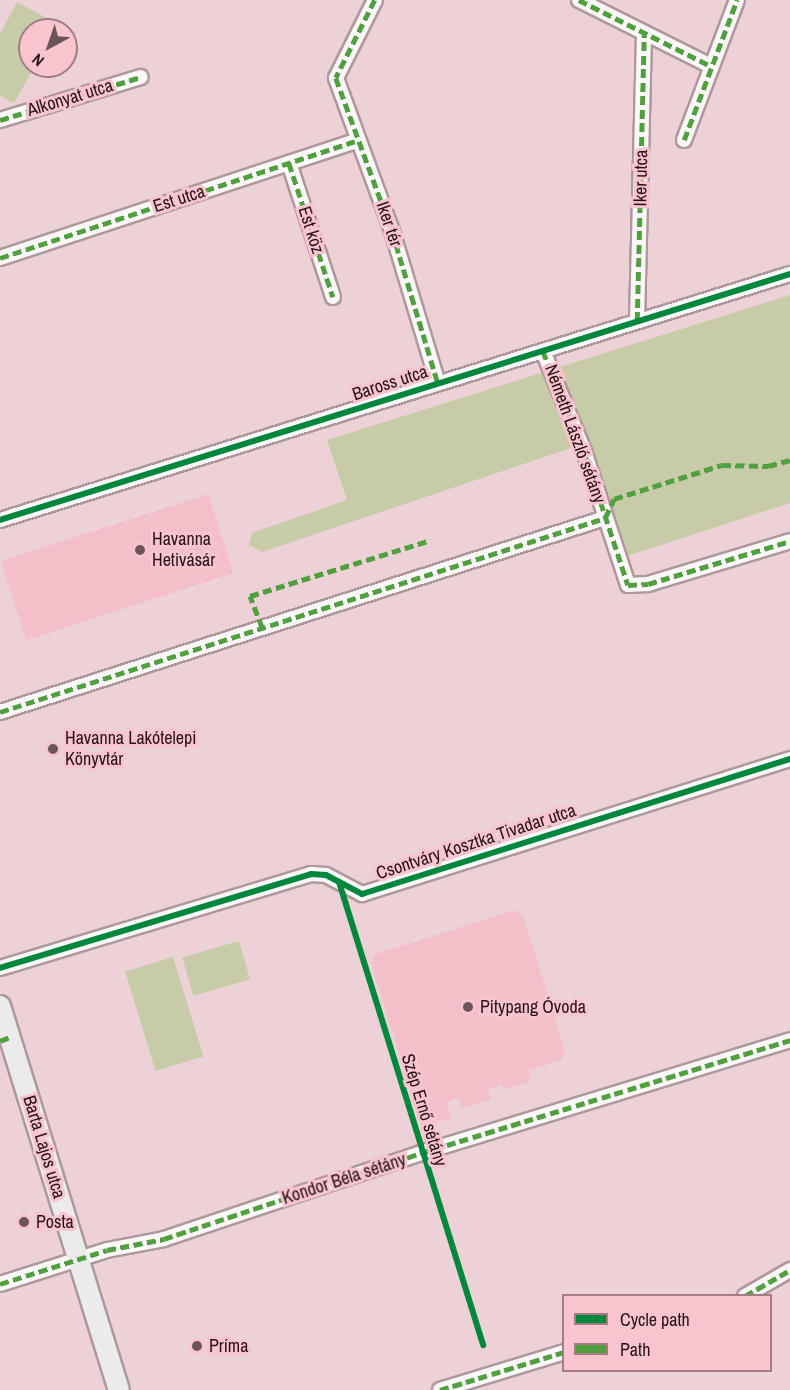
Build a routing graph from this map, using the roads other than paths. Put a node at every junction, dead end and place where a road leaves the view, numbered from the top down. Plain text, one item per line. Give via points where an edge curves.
1 (375, 0) edge
2 (579, 0) edge
3 (737, 0) edge
4 (644, 35) junction
5 (711, 66) junction
6 (141, 77) dead end
7 (0, 120) edge
8 (358, 140) junction
9 (684, 140) dead end
10 (289, 163) junction
11 (0, 258) edge
12 (790, 274) edge
13 (333, 297) dead end
14 (638, 321) junction
15 (543, 351) junction
16 (438, 383) junction
17 (605, 518) junction
18 (0, 520) edge
19 (790, 541) edge
20 (0, 712) edge
21 (790, 759) edge
22 (0, 968) edge
23 (0, 1006) edge
24 (5, 1039) edge
25 (790, 1040) edge
26 (78, 1259) junction
27 (790, 1270) edge
28 (0, 1284) edge
29 (748, 1294) edge
30 (562, 1353) edge
31 (119, 1390) edge
32 (440, 1390) edge

1 - 8 street, Iker tér via 339,68 338,88
2 - 4 street
3 - 5 street
4 - 5 street
4 - 14 street, Iker utca
5 - 9 street
6 - 7 street, Alkonyat utca
8 - 10 street, Est utca
8 - 16 street, Iker tér via 393,231
10 - 11 street, Est utca
10 - 13 street, Est köz
12 - 14 street, Baross utca
14 - 15 street, Baross utca
15 - 16 street, Baross utca
15 - 17 street, Németh László sétány
16 - 18 street, Baross utca
17 - 19 street via 628,585 648,584
17 - 20 street
21 - 22 street, Csontváry Kosztka Tivadar utca via 362,894 326,875 311,874
23 - 24 street, Barta Lajos utca
24 - 26 street, Barta Lajos utca
25 - 26 street, Kondor Béla sétány via 421,1153 164,1239
26 - 28 street, Kondor Béla sétány
26 - 31 street, Barta Lajos utca
27 - 29 street
30 - 32 street

